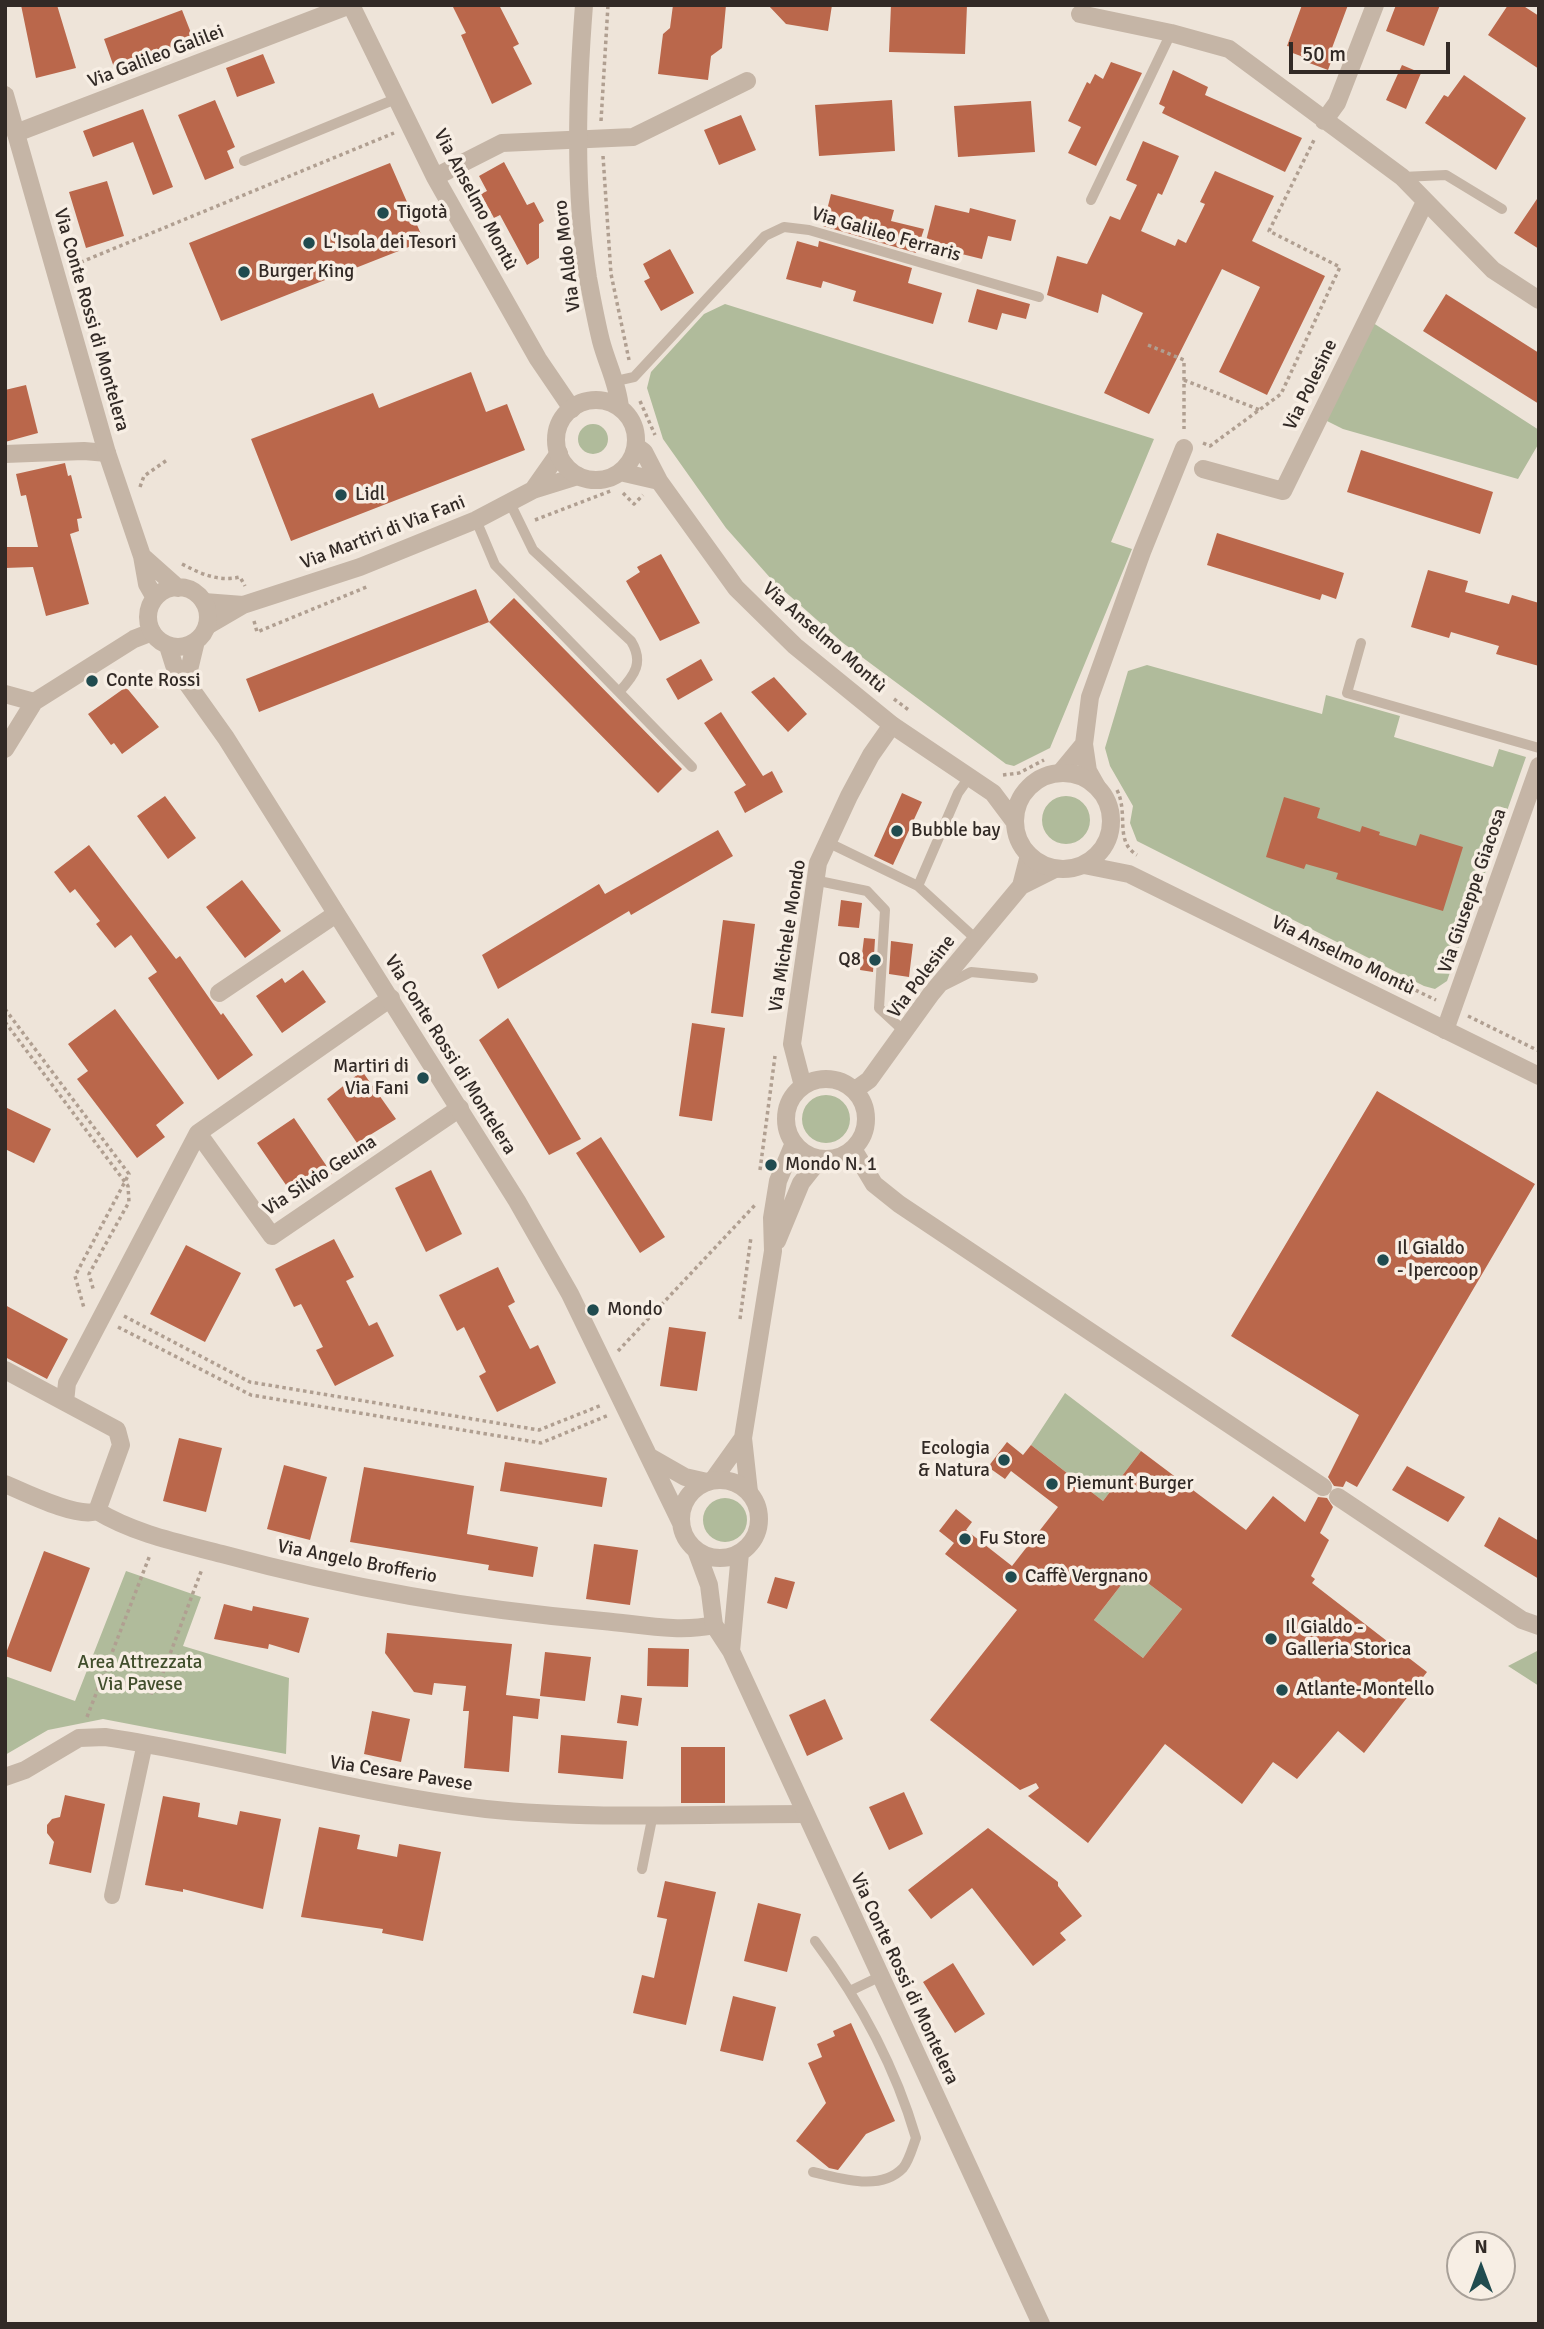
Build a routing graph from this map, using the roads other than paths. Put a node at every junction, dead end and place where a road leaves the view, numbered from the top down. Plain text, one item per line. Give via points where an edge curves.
1 (351, 5) edge
2 (584, 5) edge
3 (1375, 5) edge
4 (1080, 14) dead end
5 (1171, 33) junction
6 (747, 81) dead end
7 (398, 98) junction
8 (6, 100) edge
9 (1324, 121) junction
10 (16, 133) junction
11 (580, 139) junction
12 (244, 161) dead end
13 (435, 177) junction
14 (1402, 177) junction
15 (1091, 200) dead end
16 (1425, 202) junction
17 (1502, 209) dead end
18 (1039, 297) dead end
19 (1539, 300) edge
20 (613, 373) junction
21 (598, 401) junction
22 (620, 408) junction
23 (572, 409) junction
24 (636, 446) junction
25 (1182, 449) joint
26 (107, 453) junction
27 (559, 453) junction
28 (5, 454) edge
29 (1203, 469) joint
30 (620, 472) junction
31 (578, 476) junction
32 (659, 481) junction
33 (533, 490) junction
34 (510, 503) junction
35 (476, 520) junction
36 (142, 556) junction
37 (178, 587) junction
38 (155, 598) junction
39 (246, 598) junction
40 (204, 602) junction
41 (207, 626) junction
42 (152, 632) junction
43 (196, 641) junction
44 (1361, 643) dead end
45 (169, 646) junction
46 (192, 689) junction
47 (619, 692) junction
48 (5, 694) edge
49 (34, 702) junction
50 (892, 725) junction
51 (10, 732) edge
52 (1084, 744) junction
53 (1539, 748) edge
54 (5, 749) edge
55 (1539, 766) edge
56 (692, 767) dead end
57 (1060, 773) junction
58 (968, 779) junction
59 (1106, 786) junction
60 (1029, 787) junction
61 (993, 793) junction
62 (1014, 821) junction
63 (1109, 837) junction
64 (827, 842) junction
65 (1029, 855) junction
66 (1084, 865) junction
67 (1055, 869) junction
68 (1129, 874) junction
69 (814, 880) junction
70 (918, 886) junction
71 (1021, 886) junction
72 (336, 914) junction
73 (977, 940) junction
74 (1034, 978) dead end
75 (219, 993) dead end
76 (932, 994) junction
77 (391, 998) junction
78 (1445, 1030) junction
79 (906, 1033) junction
80 (1539, 1076) edge
81 (803, 1086) junction
82 (855, 1090) junction
83 (460, 1108) junction
84 (198, 1133) junction
85 (794, 1143) junction
86 (853, 1149) junction
87 (820, 1159) junction
88 (773, 1251) junction
89 (5, 1370) edge
90 (65, 1402) junction
91 (743, 1438) junction
92 (649, 1456) junction
93 (710, 1481) junction
94 (5, 1484) edge
95 (749, 1492) junction
96 (97, 1511) junction
97 (681, 1522) junction
98 (696, 1550) junction
99 (740, 1553) junction
100 (714, 1625) junction
101 (1539, 1626) edge
102 (731, 1651) junction
103 (145, 1743) junction
104 (5, 1777) edge
105 (653, 1814) junction
106 (805, 1814) junction
107 (642, 1869) dead end
108 (112, 1896) dead end
109 (815, 1941) dead end
110 (879, 1978) junction
111 (852, 1990) junction
112 (813, 2172) dead end
113 (1041, 2324) edge

1 - 7 street, Via Anselmo Montù
1 - 10 street, Via Galileo Galilei
2 - 11 street, Via Aldo Moro
3 - 9 street via 1337,103
4 - 5 street
5 - 9 street via 1228,50
5 - 15 lane
6 - 11 street via 633,137
7 - 12 lane
7 - 13 street, Via Anselmo Montù
8 - 10 street, Via Conte Rossi di Montelera
9 - 14 street
10 - 26 street, Via Conte Rossi di Montelera
11 - 13 street via 502,143
11 - 20 street, Via Aldo Moro via 588,277 601,343
13 - 23 street, Via Anselmo Montù via 538,359
14 - 16 street
14 - 17 lane via 1446,175
16 - 19 street via 1493,270
16 - 29 street, Via Polesine via 1283,491
18 - 20 lane, Via Galileo Ferraris via 809,230 784,227 765,236 634,377
20 - 21 street
20 - 22 street, Via Aldo Moro
21 - 22 street
21 - 23 street
22 - 24 street via 631,421
23 - 27 street via 557,432
24 - 30 street via 631,461
24 - 32 street, Via Anselmo Montù
25 - 29 street, Via Polesine
25 - 52 street via 1090,696
26 - 28 street
26 - 36 street, Via Conte Rossi di Montelera
27 - 31 street
27 - 33 street, Via Martiri di Via Fani
30 - 31 street via 599,480
30 - 32 street
31 - 33 street, Via Martiri di Via Fani
32 - 50 street, Via Anselmo Montù via 736,587 795,646
33 - 34 street, Via Martiri di Via Fani
34 - 35 street, Via Martiri di Via Fani
34 - 47 lane via 533,550 638,652 636,671
35 - 39 street, Via Martiri di Via Fani via 360,567
35 - 47 lane via 495,565
36 - 37 street
36 - 38 street, Via Conte Rossi di Montelera via 147,584
37 - 38 street
37 - 40 street via 193,591
38 - 42 street via 148,611
39 - 40 street, Via Martiri di Via Fani
39 - 41 street, Via Martiri di Via Fani
40 - 41 street
41 - 43 street
42 - 45 street
42 - 49 street
43 - 45 street via 178,648
43 - 46 street via 189,670
44 - 53 lane via 1347,693
45 - 46 street, Via Conte Rossi di Montelera via 174,665
46 - 72 street, Via Conte Rossi di Montelera
47 - 56 lane
48 - 49 street
49 - 51 street
50 - 58 street, Via Anselmo Montù
50 - 64 street, Via Michele Mondo via 871,755
51 - 54 street
52 - 57 street
52 - 59 street via 1088,771
55 - 78 street, Via Giuseppe Giacosa
57 - 59 street
57 - 60 street
58 - 61 street, Via Anselmo Montù
58 - 70 lane
59 - 63 street
60 - 61 street via 1015,793
60 - 62 street
61 - 62 street, Via Anselmo Montù
62 - 65 street
63 - 66 street via 1103,849
63 - 68 street
64 - 69 street, Via Michele Mondo
64 - 70 lane
65 - 67 street
65 - 71 street, Via Polesine
66 - 67 street
66 - 68 street, Via Anselmo Montù
67 - 71 street, Via Polesine
68 - 78 street, Via Anselmo Montù
69 - 79 lane via 867,891 885,910 879,1008
69 - 81 street, Via Michele Mondo via 792,1044
70 - 73 lane
71 - 73 street, Via Polesine
72 - 75 street
72 - 77 street, Via Conte Rossi di Montelera
73 - 76 street, Via Polesine
74 - 76 lane via 971,972
76 - 79 street, Via Polesine
77 - 83 street, Via Conte Rossi di Montelera
77 - 84 street
78 - 80 street, Via Anselmo Montù
79 - 82 street, Via Polesine via 869,1080
81 - 82 street via 824,1079
81 - 85 street via 788,1106 786,1118
82 - 86 street via 866,1114 861,1139
83 - 84 street, Via Silvio Geuna via 272,1236
83 - 92 street, Via Conte Rossi di Montelera via 537,1236
84 - 90 street via 67,1383
85 - 87 street
85 - 88 street via 778,1181
86 - 87 street
86 - 101 street via 874,1184 900,1204 1522,1620
87 - 88 street via 800,1183
88 - 91 street
89 - 90 street
90 - 96 street via 117,1430 121,1445
91 - 93 street
91 - 95 street
92 - 93 street via 685,1477
92 - 97 street, Via Conte Rossi di Montelera
93 - 95 street via 733,1481
93 - 97 street via 687,1497
94 - 96 street, Via Angelo Brofferio via 77,1512
95 - 99 street via 759,1509 760,1522 750,1545
96 - 100 street, Via Angelo Brofferio via 156,1536 366,1588 535,1615 677,1628
97 - 98 street
98 - 99 street via 717,1558
98 - 100 street, Via Conte Rossi di Montelera via 709,1584
99 - 102 street, Via Conte Rossi di Montelera
100 - 102 street, Via Conte Rossi di Montelera
102 - 106 street, Via Conte Rossi di Montelera
103 - 104 street, Via Cesare Pavese via 79,1738
103 - 105 street, Via Cesare Pavese via 329,1784 486,1809
103 - 108 street
105 - 106 street, Via Cesare Pavese
105 - 107 lane
106 - 110 street, Via Conte Rossi di Montelera
109 - 111 lane
110 - 111 lane
110 - 113 street, Via Conte Rossi di Montelera
111 - 112 lane via 903,2094 916,2138 904,2168 881,2180 859,2182

